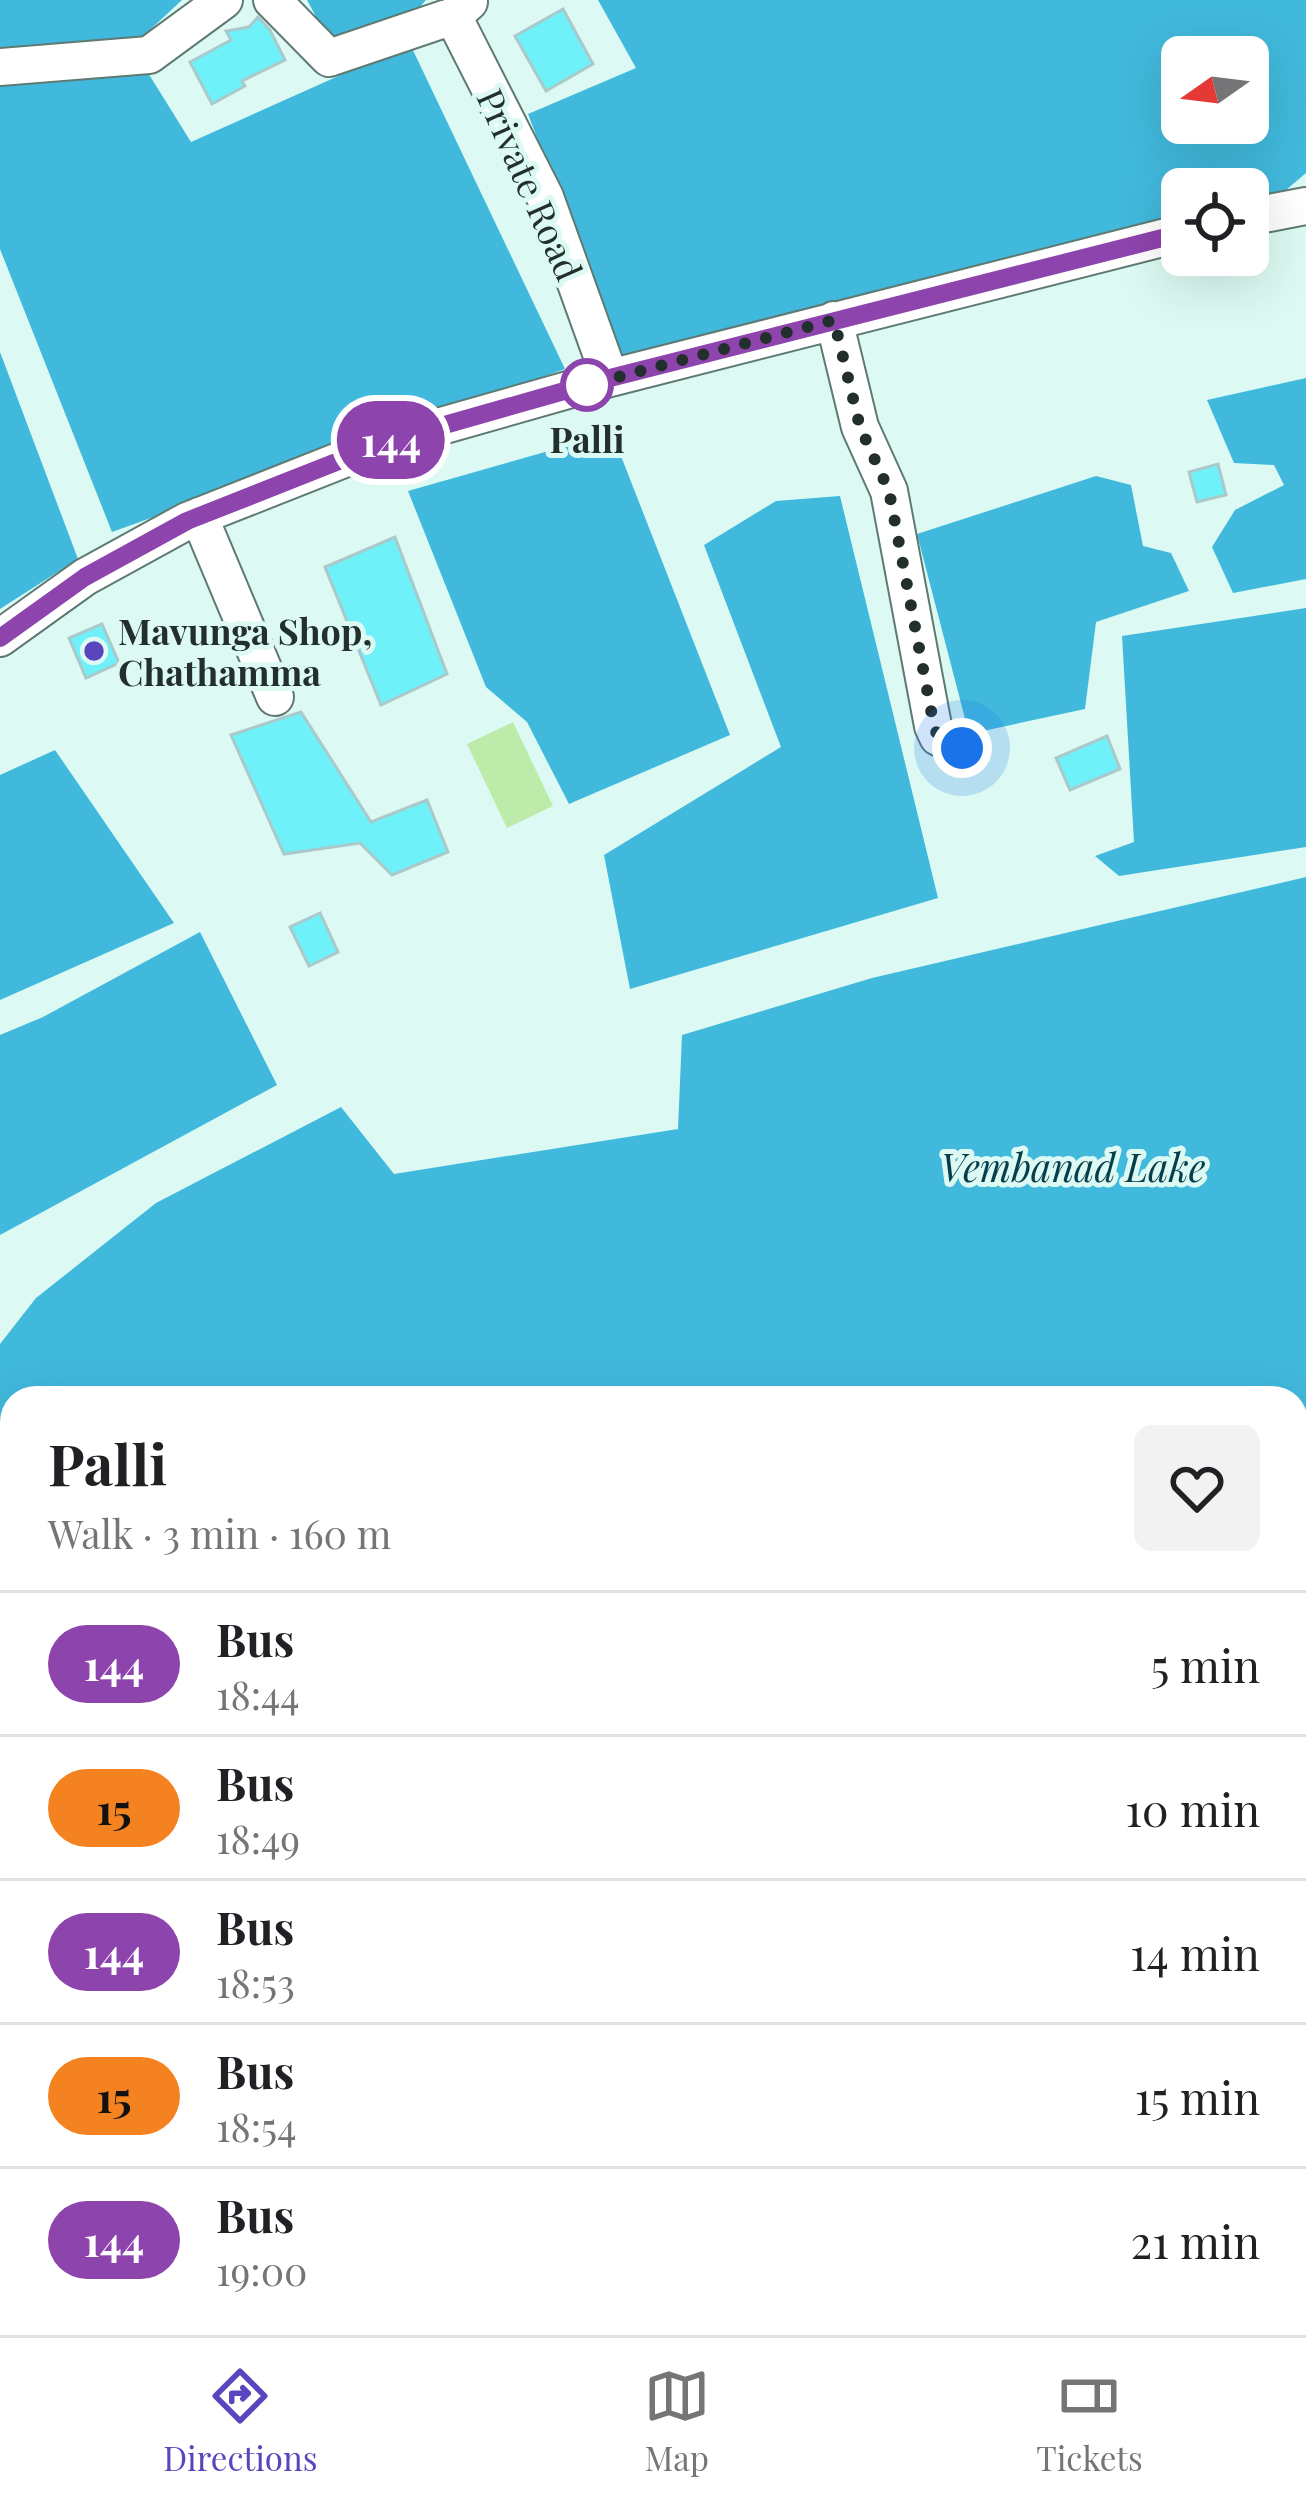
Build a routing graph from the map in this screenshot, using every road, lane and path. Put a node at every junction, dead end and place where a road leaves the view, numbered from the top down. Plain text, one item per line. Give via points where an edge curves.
1 (224, 0) edge
2 (272, 0) edge
3 (463, 8) edge
4 (0, 67) edge
5 (1306, 206) edge
6 (1269, 214) edge
7 (1161, 238) edge
8 (834, 320) junction
9 (610, 378) junction
10 (199, 516) junction
11 (0, 638) edge
12 (275, 698) dead end
13 (962, 748) dead end

1 - 4 street via 149,55
2 - 3 street via 328,58
3 - 9 street, Private Road via 545,197
5 - 6 street
7 - 8 street
8 - 9 street
8 - 13 street via 860,427 889,491 934,726 938,737
9 - 10 street via 392,440
10 - 11 street via 85,577
10 - 12 street

